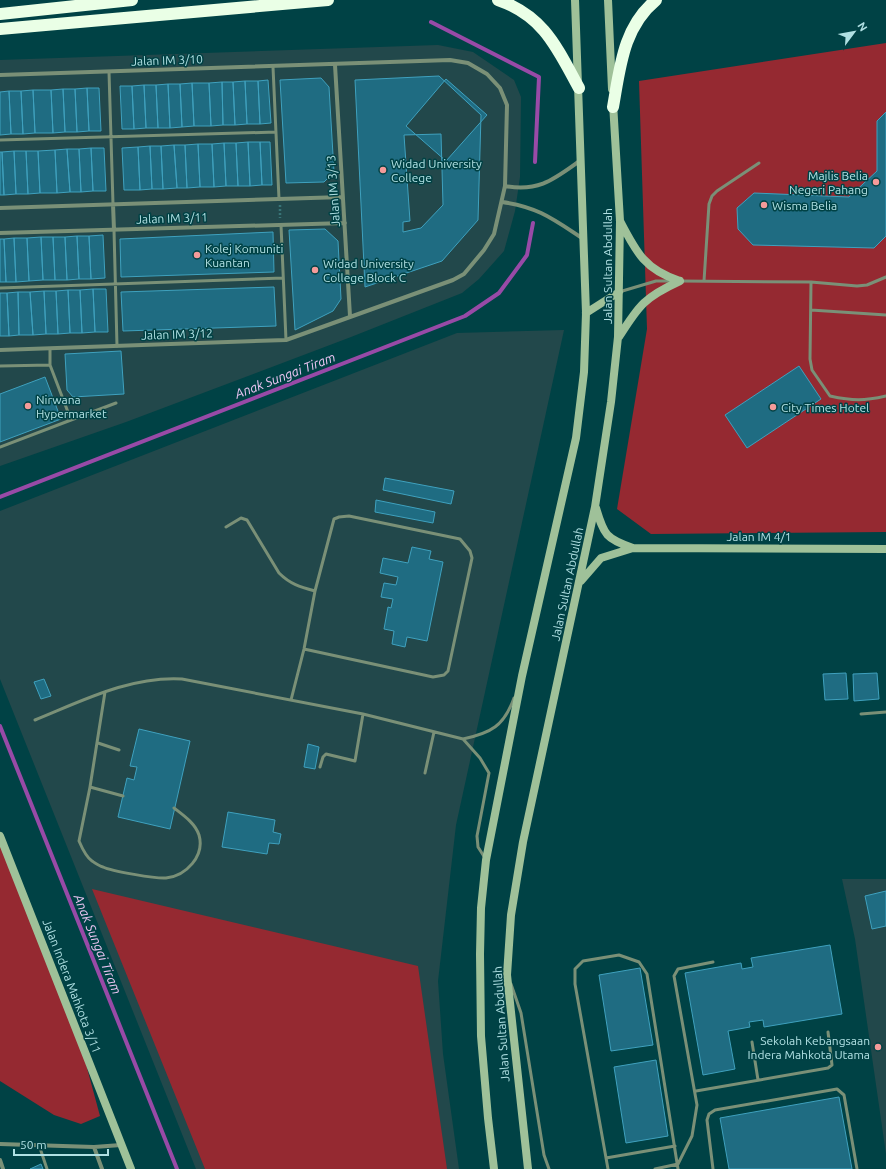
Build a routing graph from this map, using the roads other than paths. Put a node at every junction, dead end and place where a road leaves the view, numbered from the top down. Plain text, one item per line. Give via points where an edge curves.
1 (132, 0) edge
2 (328, 0) edge
3 (498, 0) edge
4 (575, 0) edge
5 (608, 0) edge
6 (656, 0) edge
7 (0, 14) edge
8 (0, 29) edge
9 (335, 65) junction
10 (273, 67) junction
11 (108, 72) junction
12 (0, 75) edge
13 (579, 88) junction
14 (613, 107) junction
15 (276, 132) junction
16 (110, 136) junction
17 (0, 140) edge
18 (581, 159) junction
19 (759, 163) dead end
20 (505, 186) junction
21 (343, 197) junction
22 (279, 199) junction
23 (502, 202) junction
24 (113, 204) junction
25 (0, 208) edge
26 (620, 221) junction
27 (344, 223) junction
28 (281, 225) junction
29 (114, 230) junction
30 (0, 233) edge
31 (582, 238) junction
32 (886, 277) edge
33 (283, 278) junction
34 (680, 280) junction
35 (704, 281) junction
36 (812, 282) junction
37 (115, 284) junction
38 (0, 288) edge
39 (619, 292) junction
40 (811, 310) junction
41 (586, 313) junction
42 (886, 315) edge
43 (350, 316) junction
44 (618, 337) junction
45 (286, 340) junction
46 (117, 346) junction
47 (50, 348) junction
48 (0, 350) edge
49 (50, 365) junction
50 (0, 366) edge
51 (886, 396) edge
52 (116, 403) dead end
53 (71, 420) junction
54 (0, 447) edge
55 (595, 507) junction
56 (226, 527) dead end
57 (633, 548) junction
58 (886, 549) edge
59 (579, 584) junction
60 (315, 591) junction
61 (304, 649) junction
62 (522, 676) junction
63 (105, 692) junction
64 (291, 700) junction
65 (886, 712) edge
66 (363, 714) junction
67 (861, 714) dead end
68 (35, 720) dead end
69 (434, 732) junction
70 (462, 739) junction
71 (98, 743) junction
72 (119, 750) dead end
73 (320, 767) dead end
74 (425, 773) dead end
75 (90, 787) junction
76 (123, 796) dead end
77 (174, 808) dead end
78 (0, 836) edge
79 (486, 860) junction
80 (714, 962) dead end
81 (507, 976) junction
82 (828, 1032) dead end
83 (752, 1042) dead end
84 (758, 1080) junction
85 (696, 1091) junction
86 (0, 1144) edge
87 (39, 1145) junction
88 (121, 1145) junction
89 (94, 1146) junction
90 (675, 1146) junction
91 (606, 1158) junction
92 (0, 1160) edge
93 (678, 1164) junction
94 (4, 1169) edge
95 (47, 1169) edge
96 (102, 1169) edge
97 (131, 1169) edge
98 (494, 1169) edge
99 (528, 1169) edge
100 (549, 1169) edge
101 (608, 1169) edge
102 (655, 1169) edge
103 (678, 1169) edge
104 (713, 1169) edge
105 (857, 1169) edge

1 - 7 highway
2 - 8 highway
3 - 13 highway via 515,6 539,24
4 - 13 main road, Jalan Sultan Abdullah
5 - 14 main road, Jalan Sultan Abdullah
6 - 14 highway via 636,22 627,41
9 - 10 street, Jalan IM 3/10
9 - 20 street, Jalan IM 3/10 via 450,60 468,63 486,74 500,88 507,105
9 - 21 street, Jalan IM 3/13
10 - 11 street, Jalan IM 3/10
10 - 15 lane
11 - 12 street, Jalan IM 3/10
11 - 16 lane
13 - 18 main road, Jalan Sultan Abdullah
14 - 26 main road, Jalan Sultan Abdullah
15 - 16 lane
15 - 22 lane
16 - 17 lane
16 - 24 lane
18 - 20 street via 551,180 530,189
18 - 31 main road, Jalan Sultan Abdullah
19 - 35 lane via 712,196 709,204
20 - 23 street, Jalan IM 3/12
21 - 22 street, Jalan IM 3/11
21 - 27 street, Jalan IM 3/13
22 - 24 street, Jalan IM 3/11
23 - 31 street via 536,209
23 - 43 street, Jalan IM 3/12 via 494,234 464,274
24 - 25 street, Jalan IM 3/11
24 - 29 street
26 - 34 main road via 634,247 654,270
26 - 39 main road, Jalan Sultan Abdullah
27 - 28 street, Jalan IM 3/11
27 - 43 street, Jalan IM 3/13
28 - 29 street, Jalan IM 3/11
28 - 33 lane
29 - 30 street, Jalan IM 3/11
29 - 37 lane
31 - 41 main road, Jalan Sultan Abdullah
32 - 36 lane via 867,285 857,286
33 - 37 lane
33 - 45 lane
34 - 35 lane
34 - 39 lane via 656,281
34 - 44 main road via 655,292 636,310
35 - 36 lane
36 - 40 lane
37 - 38 lane
37 - 46 lane
39 - 41 main road
39 - 44 main road, Jalan Sultan Abdullah
40 - 42 lane
40 - 51 lane via 812,370 830,396 864,401
41 - 62 main road, Jalan Sultan Abdullah via 584,372 576,438
43 - 45 street, Jalan IM 3/12
44 - 55 main road, Jalan Sultan Abdullah
45 - 46 street, Jalan IM 3/12
46 - 47 street, Jalan IM 3/12
47 - 48 street, Jalan IM 3/12
47 - 49 lane
49 - 50 lane
49 - 53 lane
52 - 53 lane
53 - 54 lane
55 - 57 main road, Jalan IM 4/1 via 600,523 610,538
55 - 59 main road, Jalan Sultan Abdullah
56 - 60 lane via 240,518 247,520 279,573 292,584
57 - 58 main road, Jalan IM 4/1
57 - 59 main road, Jalan IM 4/1 via 601,558
59 - 81 main road, Jalan Sultan Abdullah via 520,857 511,915
60 - 61 lane
60 - 61 lane via 331,525 334,519 340,517 349,516 460,540 470,551 472,558 450,663 444,675 433,678
61 - 64 lane
62 - 70 lane via 509,711 498,726 481,735
62 - 79 main road, Jalan Sultan Abdullah
63 - 64 lane via 146,680 164,678 182,679
63 - 68 lane
63 - 71 lane
64 - 66 lane
65 - 67 lane
66 - 69 lane
66 - 73 lane via 355,761 326,754
69 - 70 lane
69 - 74 lane
70 - 79 lane via 480,758 489,773 477,836 478,847
71 - 72 lane
71 - 75 lane
75 - 76 lane
75 - 77 lane via 80,841 82,849 91,860 103,867 165,878 186,870 194,862 199,848 199,835 190,821
78 - 88 main road, Jalan Indera Mahkota 3/11
79 - 98 main road, Jalan Sultan Abdullah via 481,908 481,1036
80 - 85 lane via 678,969 674,976
81 - 99 main road, Jalan Sultan Abdullah
81 - 100 lane via 516,994 521,1013 544,1155
82 - 84 lane via 832,1065 828,1068
83 - 84 lane
84 - 85 lane
85 - 93 lane via 697,1105 692,1136
86 - 87 street
87 - 89 street
87 - 95 lane
88 - 89 street
88 - 97 main road, Jalan Indera Mahkota 3/11
89 - 96 street
90 - 91 lane
90 - 91 lane via 647,974 639,962 619,955 583,961 574,969 575,984
90 - 93 lane
91 - 101 lane
92 - 94 street
93 - 102 lane
93 - 103 lane
104 - 105 lane via 707,1120 709,1114 715,1110 837,1089 844,1096

